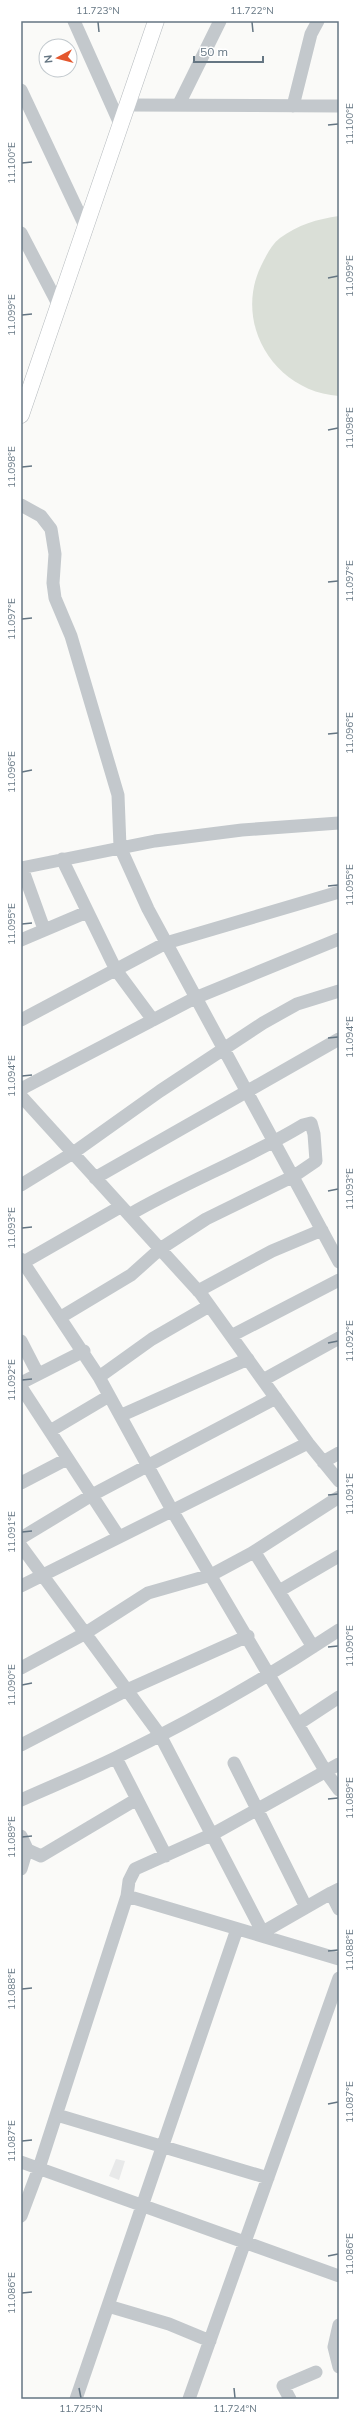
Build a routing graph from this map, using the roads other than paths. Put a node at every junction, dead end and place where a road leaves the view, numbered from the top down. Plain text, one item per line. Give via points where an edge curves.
1 (74, 21) edge
2 (156, 21) edge
3 (220, 21) edge
4 (318, 21) edge
5 (22, 92) edge
6 (129, 104) junction
7 (179, 104) junction
8 (292, 106) junction
9 (339, 106) edge
10 (121, 126) junction
11 (85, 226) junction
12 (21, 233) edge
13 (58, 304) junction
14 (22, 408) edge
15 (21, 505) edge
16 (339, 823) edge
17 (120, 847) junction
18 (62, 859) junction
19 (21, 868) edge
20 (339, 892) edge
21 (87, 912) junction
22 (44, 929) junction
23 (339, 939) edge
24 (21, 940) edge
25 (166, 943) junction
26 (116, 970) junction
27 (339, 991) edge
28 (195, 998) junction
29 (21, 1020) edge
30 (153, 1020) junction
31 (339, 1039) edge
32 (224, 1050) junction
33 (21, 1089) edge
34 (246, 1090) junction
35 (21, 1096) edge
36 (274, 1142) junction
37 (73, 1153) junction
38 (294, 1176) junction
39 (95, 1178) junction
40 (21, 1185) edge
41 (125, 1211) junction
42 (322, 1230) junction
43 (160, 1249) junction
44 (22, 1261) edge
45 (339, 1262) edge
46 (339, 1280) edge
47 (198, 1291) junction
48 (209, 1306) junction
49 (61, 1317) junction
50 (231, 1336) junction
51 (339, 1338) edge
52 (21, 1341) edge
53 (84, 1351) junction
54 (248, 1359) junction
55 (38, 1374) junction
56 (99, 1377) junction
57 (263, 1380) junction
58 (21, 1383) edge
59 (21, 1388) edge
60 (109, 1396) junction
61 (276, 1398) junction
62 (122, 1416) junction
63 (50, 1432) junction
64 (308, 1443) junction
65 (339, 1453) edge
66 (67, 1459) junction
67 (323, 1462) junction
68 (148, 1464) junction
69 (339, 1480) edge
70 (21, 1483) edge
71 (92, 1495) junction
72 (339, 1497) edge
73 (173, 1512) junction
74 (119, 1537) junction
75 (21, 1538) edge
76 (21, 1546) edge
77 (252, 1553) junction
78 (339, 1556) edge
79 (42, 1574) junction
80 (210, 1575) junction
81 (21, 1586) edge
82 (279, 1591) junction
83 (339, 1630) edge
84 (84, 1634) junction
85 (248, 1636) junction
86 (313, 1646) junction
87 (21, 1668) edge
88 (268, 1675) junction
89 (127, 1690) junction
90 (339, 1697) edge
91 (298, 1724) junction
92 (160, 1735) junction
93 (21, 1745) edge
94 (116, 1758) junction
95 (234, 1763) dead end
96 (339, 1764) edge
97 (326, 1772) junction
98 (339, 1790) edge
99 (137, 1799) junction
100 (21, 1800) edge
101 (257, 1810) junction
102 (213, 1834) junction
103 (21, 1836) edge
104 (24, 1848) edge
105 (166, 1856) junction
106 (21, 1869) edge
107 (335, 1891) edge
108 (127, 1896) junction
109 (306, 1908) junction
110 (339, 1909) edge
111 (237, 1929) junction
112 (264, 1935) junction
113 (339, 1959) edge
114 (339, 1978) edge
115 (56, 2115) junction
116 (162, 2146) junction
117 (21, 2162) edge
118 (39, 2168) junction
119 (268, 2178) junction
120 (142, 2205) junction
121 (21, 2216) edge
122 (245, 2242) junction
123 (339, 2276) edge
124 (108, 2306) junction
125 (339, 2324) edge
126 (210, 2341) junction
127 (339, 2367) edge
128 (316, 2372) dead end
129 (76, 2399) edge
130 (189, 2399) edge
131 (290, 2399) edge

1 - 10 street
2 - 6 main road
3 - 7 street
4 - 8 street via 311,34
5 - 11 street
6 - 7 street
6 - 10 main road
7 - 8 street
8 - 9 street
10 - 11 main road
11 - 13 main road
12 - 13 street
13 - 14 main road
15 - 17 street via 41,516 51,528 56,554 53,583 55,598 71,636 118,795
16 - 17 street via 242,830
17 - 18 street
17 - 25 street
18 - 19 street
18 - 21 street
19 - 22 street
20 - 25 street
21 - 22 street
21 - 26 street
22 - 24 street
23 - 28 street
25 - 26 street
25 - 28 street
26 - 29 street
26 - 30 street
27 - 32 street via 297,1004 263,1023
28 - 30 street
28 - 32 street
30 - 33 street
31 - 34 street
32 - 34 street
32 - 37 street
34 - 36 street
34 - 39 street
35 - 37 street
36 - 38 street
36 - 38 street via 311,1123 316,1161
36 - 41 street via 235,1163
37 - 39 street
37 - 40 street
38 - 42 street
38 - 43 street via 206,1219
39 - 41 street
41 - 43 street
41 - 44 street
42 - 45 street
42 - 47 street via 272,1251
43 - 47 street
43 - 49 street via 131,1275
44 - 49 street
46 - 50 street
47 - 48 street
48 - 50 street
48 - 56 street via 152,1339
49 - 53 street
50 - 54 street
51 - 57 street
52 - 55 street
53 - 55 street
53 - 56 street
54 - 57 street
54 - 62 street
55 - 58 street
56 - 60 street
57 - 61 street
59 - 63 street
60 - 62 street
60 - 63 street
61 - 64 street
61 - 68 street
62 - 68 street
63 - 66 street
64 - 67 street
64 - 73 street
65 - 67 street
66 - 70 street
66 - 71 street
67 - 69 street
68 - 71 street
68 - 73 street
71 - 74 street
71 - 75 street
72 - 77 street
73 - 74 street
73 - 80 street
74 - 79 street
76 - 79 street
77 - 80 street
77 - 82 street via 257,1556
78 - 82 street
79 - 81 street
79 - 84 street
80 - 84 street via 148,1593
80 - 85 street
82 - 86 street
83 - 86 street
84 - 87 street
84 - 89 street
85 - 88 street
85 - 89 street
86 - 88 street
88 - 91 street
88 - 92 street
89 - 92 street
89 - 93 street
90 - 91 street
91 - 97 street
92 - 94 street
92 - 102 street
94 - 99 street
94 - 100 street
95 - 101 street
96 - 97 street
97 - 98 street
97 - 101 street
99 - 104 street via 41,1856
99 - 105 street
101 - 102 street
101 - 109 street
102 - 105 street
102 - 112 street
103 - 104 street
104 - 106 street
105 - 108 street via 135,1869 129,1881
107 - 109 street
107 - 110 street
108 - 111 street
108 - 115 street
109 - 112 street
111 - 112 street
111 - 116 street
112 - 113 street
114 - 119 street
115 - 116 street
115 - 118 street
116 - 119 street
116 - 120 street
117 - 118 street
118 - 120 street
118 - 121 street
119 - 122 street
120 - 122 street
120 - 124 street
122 - 123 street
122 - 126 street
124 - 126 street via 169,2324
124 - 129 street
125 - 127 street via 334,2347
126 - 130 street
128 - 131 street via 284,2386

